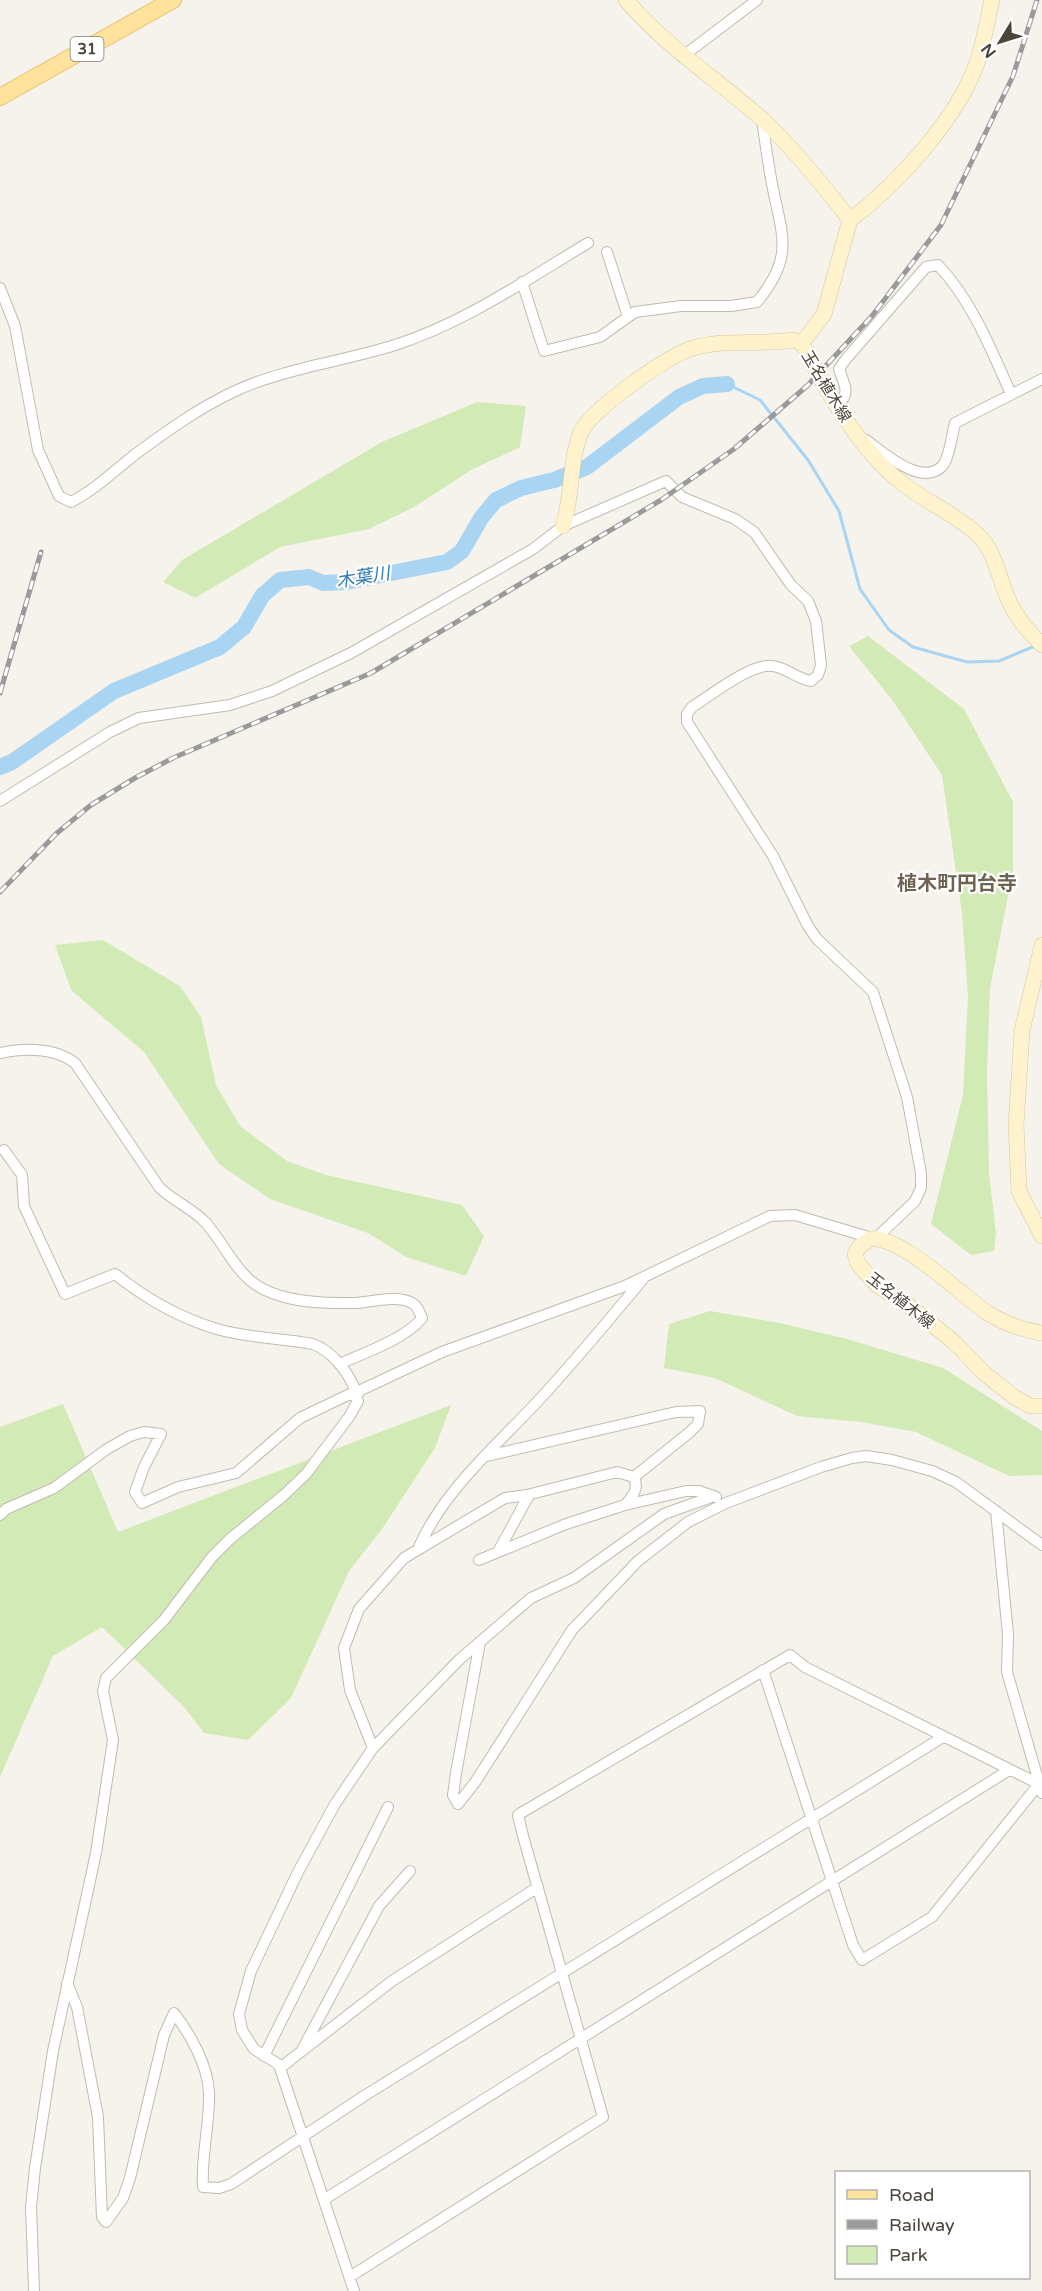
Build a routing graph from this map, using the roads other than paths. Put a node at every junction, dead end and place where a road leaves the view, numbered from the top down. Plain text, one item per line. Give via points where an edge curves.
1 (173, 0) edge
2 (626, 0) edge
3 (757, 0) edge
4 (992, 0) edge
5 (682, 57) junction
6 (0, 97) edge
7 (762, 119) junction
8 (850, 220) junction
9 (588, 243) dead end
10 (607, 252) dead end
11 (522, 282) junction
12 (0, 288) edge
13 (628, 317) junction
14 (802, 343) junction
15 (1042, 379) edge
16 (1011, 394) junction
17 (838, 404) junction
18 (856, 433) junction
19 (563, 526) junction
20 (1042, 645) edge
21 (0, 801) edge
22 (1042, 945) edge
23 (0, 1053) edge
24 (4, 1150) dead end
25 (1042, 1236) edge
26 (875, 1239) junction
27 (645, 1277) junction
28 (1042, 1333) edge
29 (339, 1364) junction
30 (355, 1396) junction
31 (1042, 1406) edge
32 (487, 1456) junction
33 (634, 1477) junction
34 (529, 1494) junction
35 (714, 1496) junction
36 (726, 1503) junction
37 (625, 1505) junction
38 (996, 1511) junction
39 (0, 1515) edge
40 (1042, 1545) edge
41 (419, 1547) junction
42 (499, 1550) junction
43 (479, 1560) dead end
44 (480, 1641) junction
45 (763, 1670) junction
46 (944, 1737) junction
47 (373, 1748) junction
48 (1009, 1770) junction
49 (1040, 1788) edge
50 (388, 1807) dead end
51 (813, 1818) junction
52 (410, 1871) dead end
53 (834, 1881) junction
54 (538, 1887) junction
55 (563, 1972) junction
56 (67, 1983) junction
57 (581, 2037) junction
58 (300, 2053) junction
59 (264, 2056) junction
60 (280, 2068) junction
61 (303, 2135) junction
62 (325, 2199) junction
63 (351, 2276) junction
64 (34, 2291) edge
65 (354, 2291) edge

1 - 6 main road, 31
2 - 5 main road
3 - 5 street
4 - 8 main road via 977,62 954,109 925,147
5 - 7 main road
7 - 8 main road
7 - 13 street via 783,241 781,262 768,289 757,302 681,306 635,312
8 - 14 main road, 玉名植木線 via 824,314
9 - 11 street
10 - 13 street
11 - 12 street via 469,313 395,345 270,377 234,392 175,426 103,483 71,502 58,496 38,450 15,326
11 - 13 street via 544,351 600,337
14 - 17 main road, 玉名植木線
14 - 19 main road via 793,340 692,348 661,364 605,405 582,431
15 - 16 street
16 - 17 street via 969,306 938,265 926,267 846,358 839,369 847,390
16 - 18 street via 955,423 944,463 934,471 898,465
17 - 18 main road, 玉名植木線
18 - 20 main road, 玉名植木線 via 902,483 978,535 990,550 1021,624
19 - 21 street via 533,549 351,653 272,692 230,705 139,718
19 - 26 street via 666,481 682,497 735,519 754,532 791,585 808,601 816,621 821,665 818,675 811,681 770,665 755,669 692,707 687,722 774,856 808,926 873,992 907,1097 921,1173 921,1188 915,1201
22 - 25 main road via 1022,1031 1016,1124 1018,1191
23 - 29 street via 42,1050 66,1056 75,1063 159,1186 206,1224 244,1277 262,1289 316,1303 394,1299 410,1301 418,1308 422,1318 418,1322 395,1338
24 - 29 street via 22,1175 24,1206 65,1294 115,1274 176,1313 218,1329 314,1344 327,1350
26 - 27 street via 795,1215 776,1215 741,1228
26 - 28 main road via 924,1262 986,1312 1009,1325
26 - 31 main road, 玉名植木線 via 859,1247 855,1254 858,1264 878,1286 955,1343 1014,1397 1030,1406
27 - 30 street via 442,1352
27 - 32 street via 561,1377
29 - 30 street via 355,1388
30 - 39 street via 350,1394 314,1409 236,1473 178,1487 141,1503 135,1492 161,1434 144,1432 122,1440 54,1488
30 - 56 street via 357,1406 306,1474 212,1557 164,1620 106,1678 103,1691 113,1740 96,1853
32 - 33 street via 676,1412 700,1411 698,1424 690,1432
32 - 41 street via 439,1511
33 - 34 street via 617,1472
33 - 37 street via 635,1492
34 - 41 street via 505,1498
34 - 42 street
35 - 36 street
35 - 37 street via 686,1491
35 - 44 street via 664,1514 574,1578 531,1598
36 - 38 street via 821,1467 866,1456 932,1471 956,1482
36 - 44 street via 688,1522 638,1561 572,1630 458,1804 453,1795
37 - 42 street
38 - 40 street
38 - 49 street via 1008,1634 1007,1672
41 - 47 street via 358,1609 344,1648 350,1690
42 - 43 street
44 - 47 street
45 - 46 street via 790,1655
45 - 51 street
45 - 54 street via 518,1815
46 - 48 street
46 - 51 street
47 - 59 street via 335,1804 251,1971 239,2014 242,2030 254,2049
48 - 49 street
48 - 53 street
49 - 53 street via 932,1917 862,1960
50 - 59 street
51 - 53 street
51 - 55 street
52 - 58 street via 379,1906
53 - 57 street
54 - 55 street
54 - 58 street via 393,1980
55 - 57 street
55 - 61 street
56 - 61 street via 77,2007 98,2117 102,2217 106,2222 123,2198 130,2178 164,2034 174,2013 191,2036 209,2092 202,2187 231,2184
56 - 64 street via 35,2168 31,2207
57 - 62 street
57 - 63 street via 603,2118
58 - 60 street
59 - 60 street
60 - 61 street
61 - 62 street
62 - 63 street
63 - 65 street

